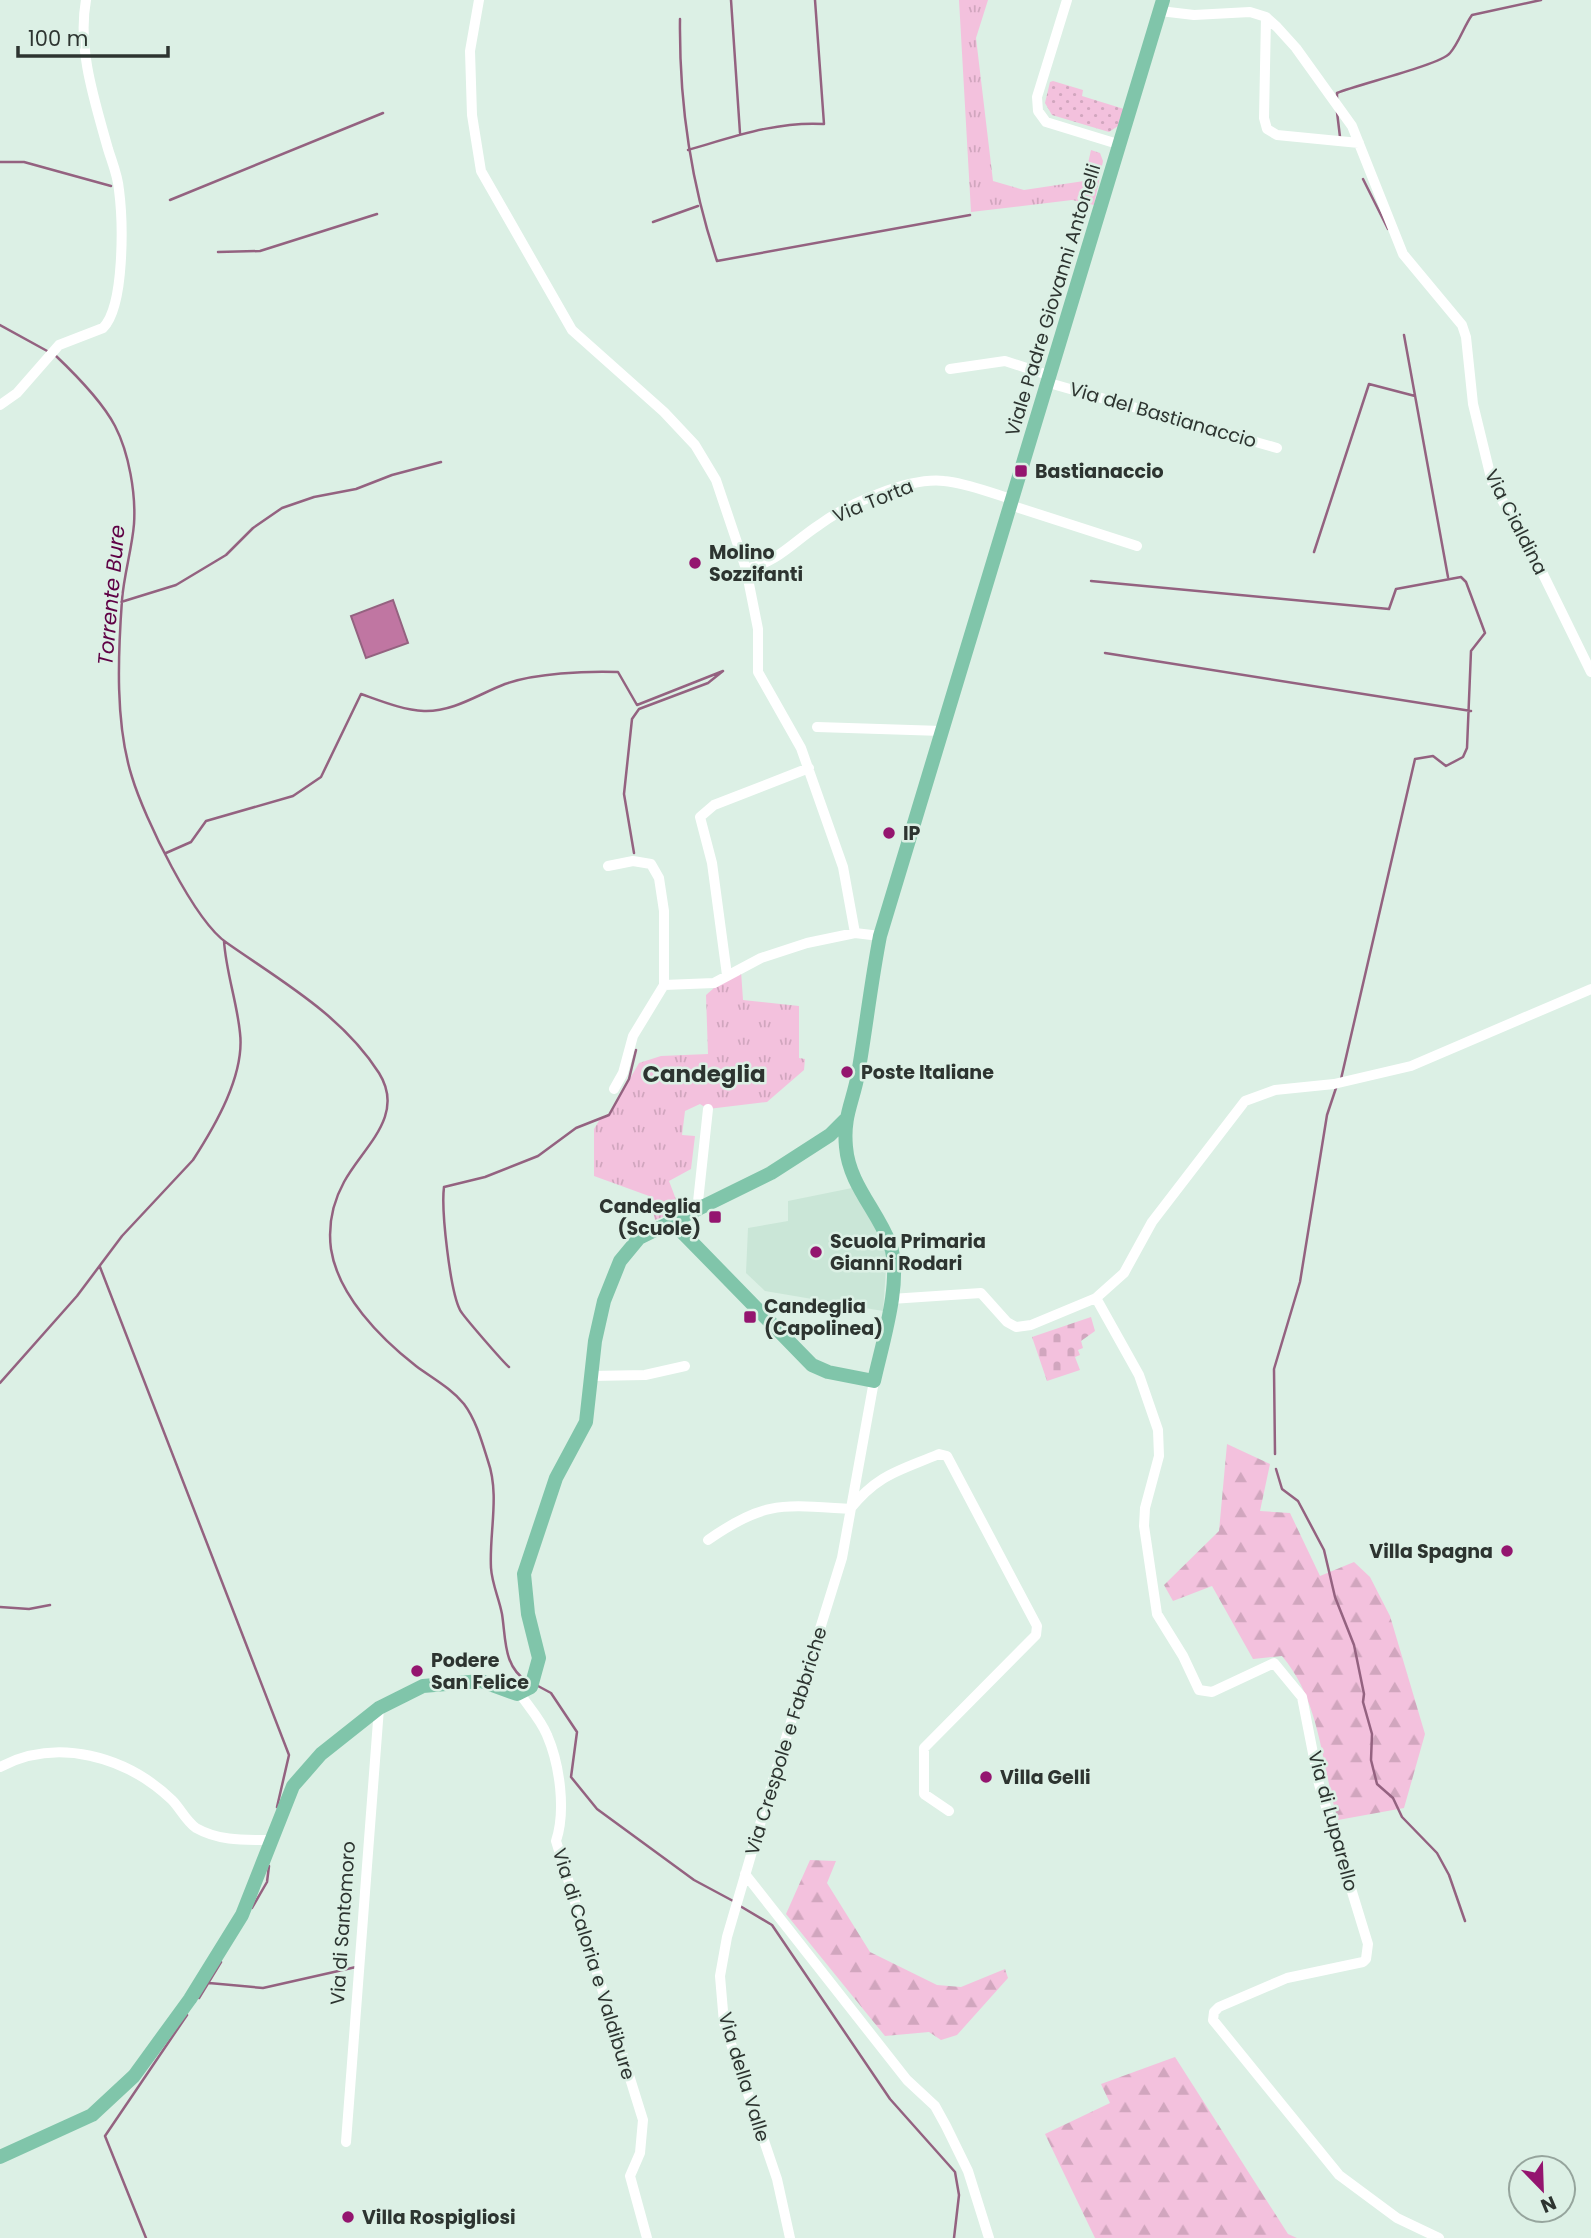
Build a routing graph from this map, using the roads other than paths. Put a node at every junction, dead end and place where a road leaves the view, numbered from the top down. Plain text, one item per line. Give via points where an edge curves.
1 (86, 0) edge
2 (479, 0) edge
3 (1067, 0) edge
4 (1162, 6) edge
5 (1265, 17) junction
6 (1359, 143) junction
7 (1121, 145) junction
8 (950, 369) dead end
9 (1050, 380) junction
10 (0, 405) edge
11 (1278, 448) dead end
12 (1011, 502) junction
13 (1137, 546) dead end
14 (746, 569) junction
15 (1591, 672) edge
16 (817, 727) dead end
17 (942, 730) junction
18 (808, 768) junction
19 (608, 866) dead end
20 (855, 933) junction
21 (880, 936) junction
22 (727, 975) junction
23 (664, 985) junction
24 (1591, 989) edge
25 (614, 1089) dead end
26 (708, 1109) dead end
27 (845, 1120) junction
28 (692, 1214) junction
29 (668, 1224) junction
30 (682, 1232) junction
31 (1096, 1298) junction
32 (891, 1299) junction
33 (685, 1366) dead end
34 (592, 1376) junction
35 (874, 1381) junction
36 (850, 1509) junction
37 (708, 1540) dead end
38 (529, 1685) junction
39 (379, 1708) junction
40 (0, 1768) edge
41 (950, 1811) dead end
42 (269, 1840) junction
43 (746, 1874) junction
44 (346, 2142) dead end
45 (0, 2157) edge
46 (647, 2238) edge
47 (790, 2238) edge
48 (989, 2238) edge
49 (1439, 2238) edge

1 - 10 street via 83,18 91,90 119,190 118,285 107,323 96,332 59,345 17,393
2 - 14 street via 470,51 472,116 481,171 572,330 664,412 701,453 722,495
3 - 7 street via 1037,97 1038,111 1050,124
4 - 5 street via 1194,15 1250,12
4 - 7 main road, Viale Padre Giovanni Antonelli
5 - 6 street, Via Cialdina via 1296,48 1344,114
5 - 6 street via 1267,129 1277,135
6 - 15 street, Via Cialdina via 1403,254 1462,325 1474,412 1492,482
7 - 9 main road, Viale Padre Giovanni Antonelli
8 - 9 street, Via del Bastianaccio via 1001,361
9 - 11 street, Via del Bastianaccio
9 - 12 main road, Viale Padre Giovanni Antonelli
12 - 13 street, Via Torta
12 - 14 street, Via Torta via 951,482 910,484 834,516 775,560
12 - 17 main road, Viale Padre Giovanni Antonelli
14 - 18 street via 758,629 758,672
16 - 17 street
17 - 21 main road, Viale Padre Giovanni Antonelli
18 - 20 street via 844,867
18 - 22 street via 714,805 700,817 712,863
19 - 23 street via 647,861 656,872 664,911
20 - 21 street
20 - 22 street via 781,950
21 - 27 main road, Viale Padre Giovanni Antonelli via 857,1079
22 - 23 street via 704,985
23 - 25 street via 633,1036
24 - 31 street via 1411,1066 1334,1084 1275,1090 1245,1101 1152,1222 1124,1273
26 - 28 street
27 - 28 main road via 811,1149
27 - 32 main road via 852,1174 892,1253
28 - 29 main road
28 - 30 main road
29 - 30 main road
29 - 34 main road via 639,1238 620,1261 604,1301
30 - 35 main road via 813,1365 828,1373
31 - 32 street via 1021,1327 1007,1322 981,1293
31 - 49 street, Via di Luparello via 1132,1360 1158,1430 1159,1456 1144,1526 1161,1625 1199,1690 1212,1692 1274,1663 1302,1696 1318,1784 1368,1944 1363,1962 1267,1985 1216,2009 1213,2020 1339,2175 1397,2218
32 - 35 main road
33 - 34 street via 645,1375
34 - 38 main road via 586,1422 556,1478 524,1574 528,1614 539,1652
35 - 36 street, Via Crespole e Fabbriche
36 - 37 street via 766,1508 737,1520
36 - 41 street via 869,1485 939,1454 947,1456 1037,1626 1036,1635 924,1748 924,1794
36 - 43 street, Via Crespole e Fabbriche via 842,1558
38 - 39 main road via 442,1683 405,1692
38 - 46 street, Via di Caloria e Valdibure via 552,1749 563,1822 556,1841 643,2120 640,2152 630,2176
39 - 42 main road via 306,1769 293,1786
39 - 44 street, Via di Santomoro
40 - 42 street via 19,1757 65,1750 120,1763 171,1799 194,1827 226,1840
42 - 45 main road via 242,1916 134,2076 92,2115
43 - 47 street, Via della Valle via 722,1962 721,2008 785,2205
43 - 48 street, Via Crespole e Fabbriche via 907,2080 935,2106 968,2171

